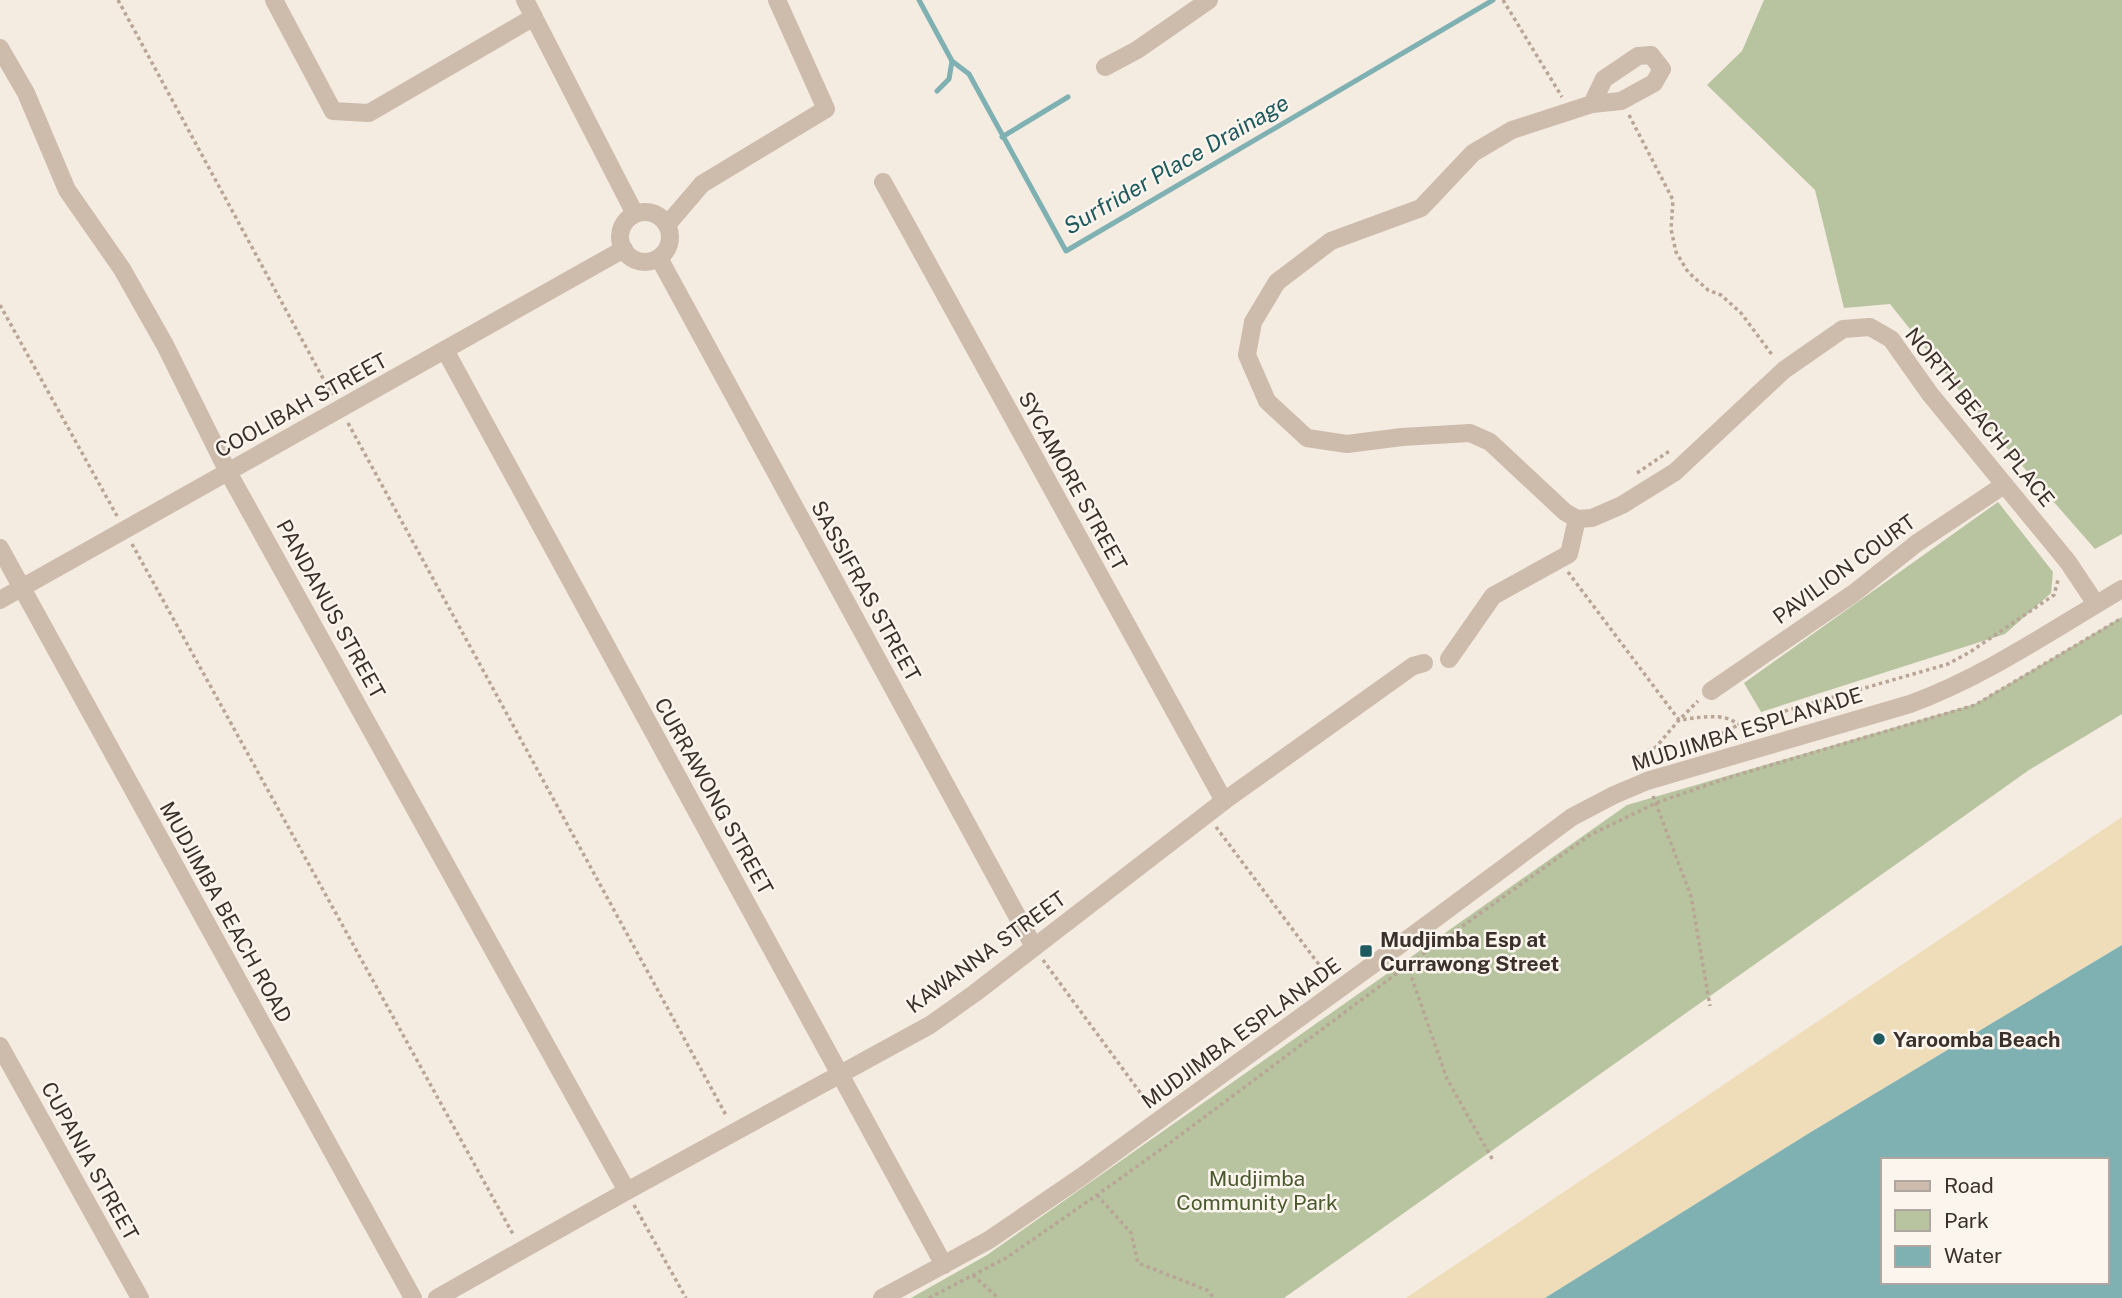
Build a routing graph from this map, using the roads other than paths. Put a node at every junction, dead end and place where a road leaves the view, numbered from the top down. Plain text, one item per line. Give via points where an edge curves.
1 (274, 0) edge
2 (525, 0) edge
3 (776, 0) edge
4 (1209, 0) edge
5 (534, 17) junction
6 (0, 48) edge
7 (1105, 67) dead end
8 (1583, 106) junction
9 (883, 182) dead end
10 (635, 214) junction
11 (667, 225) junction
12 (624, 249) junction
13 (659, 258) junction
14 (445, 350) junction
15 (229, 472) junction
16 (2004, 485) junction
17 (1577, 519) junction
18 (0, 548) edge
19 (22, 587) junction
20 (2122, 589) edge
21 (0, 600) edge
22 (2096, 604) junction
23 (1449, 659) dead end
24 (1424, 663) dead end
25 (1711, 691) road end
26 (1224, 801) junction
27 (1034, 947) junction
28 (0, 1046) edge
29 (840, 1074) junction
30 (627, 1191) junction
31 (952, 1261) junction
32 (140, 1298) edge
33 (413, 1298) edge
34 (437, 1298) edge
35 (882, 1298) edge

1 - 5 street via 333,111 369,113
2 - 5 street
3 - 11 street via 826,109 702,184
4 - 7 street
5 - 10 street
6 - 15 street, PANDANUS STREET via 26,93 67,190 122,269
8 - 8 street via 1604,79 1638,56 1651,55 1662,69 1654,83 1621,101
8 - 17 street via 1512,130 1473,153 1420,208 1331,241 1278,282 1253,322 1247,355 1268,401 1307,438 1347,444 1470,433 1490,442
9 - 26 street, SYCAMORE STREET
10 - 11 street via 652,213
10 - 12 street via 621,232
11 - 13 street via 670,242
12 - 13 street via 642,262
12 - 14 street, COOLIBAH STREET
13 - 27 street, SASSIFRAS STREET
14 - 15 street, COOLIBAH STREET
14 - 29 street, CURRAWONG STREET
15 - 19 street, COOLIBAH STREET
15 - 30 street, PANDANUS STREET
16 - 17 street, NORTH BEACH PLACE via 1891,339 1870,327 1843,329 1784,370 1675,472 1622,505 1592,518
16 - 22 street, NORTH BEACH PLACE via 2068,562
16 - 25 street, PAVILION COURT
17 - 23 street via 1569,554 1493,596
18 - 19 street, MUDJIMBA BEACH ROAD
19 - 21 street, COOLIBAH STREET
19 - 33 street, MUDJIMBA BEACH ROAD
20 - 22 street, MUDJIMBA ESPLANADE
22 - 31 street, MUDJIMBA ESPLANADE via 1937,694 1645,773 1572,817 1082,1177
24 - 26 street, KAWANNA STREET via 1413,666
26 - 27 street, KAWANNA STREET
27 - 29 street, KAWANNA STREET via 930,1025
28 - 32 street, CUPANIA STREET
29 - 30 street, KAWANNA STREET
29 - 31 street, CURRAWONG STREET
30 - 34 street, KAWANNA STREET
31 - 35 street, MUDJIMBA ESPLANADE

